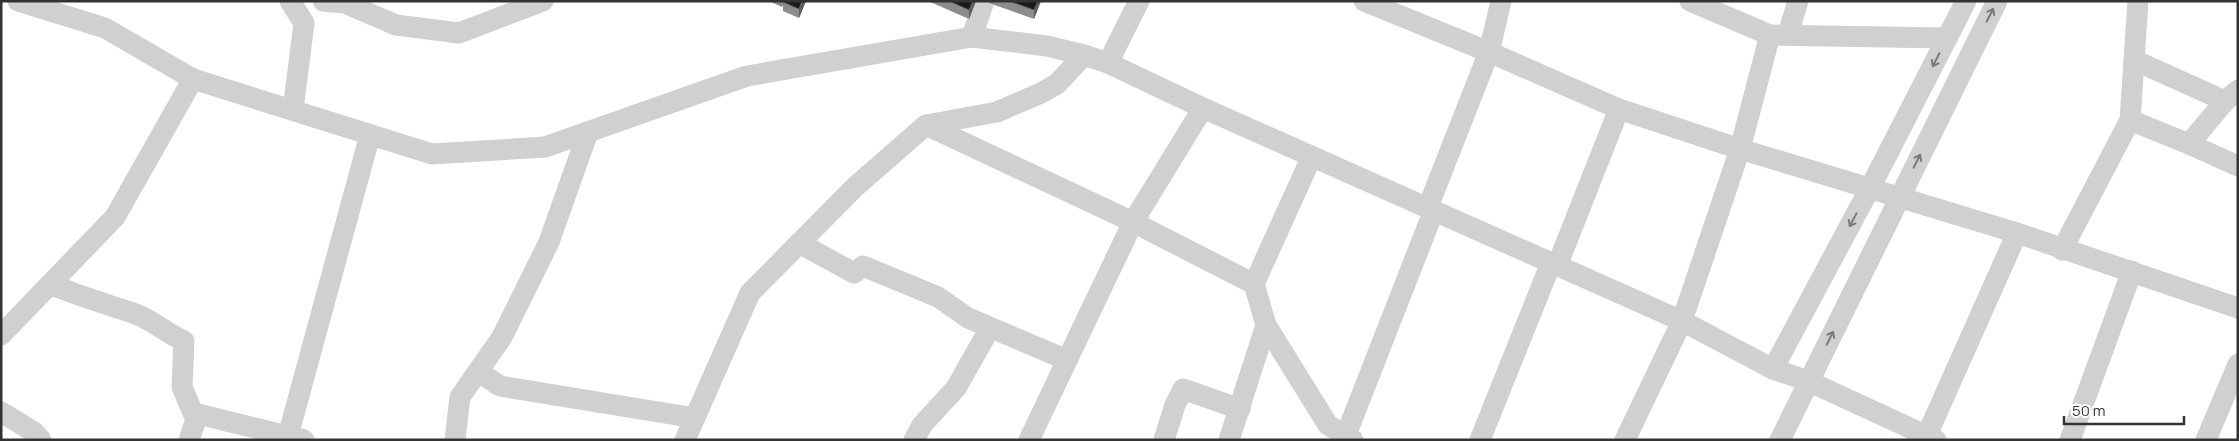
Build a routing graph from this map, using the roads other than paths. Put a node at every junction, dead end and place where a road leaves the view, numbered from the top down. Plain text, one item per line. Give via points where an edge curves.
1 (18, 1) edge
2 (290, 1) edge
3 (323, 1) edge
4 (542, 1) edge
5 (984, 1) edge
6 (1139, 1) edge
7 (1364, 1) edge
8 (1501, 1) edge
9 (1690, 1) edge
10 (1798, 1) edge
11 (1966, 1) edge
12 (1997, 1) edge
13 (2138, 1) edge
14 (345, 2) edge
15 (1779, 34) junction
16 (972, 37) junction
17 (1947, 38) junction
18 (1489, 52) junction
19 (1084, 55) junction
20 (2134, 60) junction
21 (1108, 64) junction
22 (193, 79) junction
23 (2231, 95) edge
24 (1203, 108) junction
25 (1619, 109) junction
26 (293, 110) junction
27 (2130, 120) junction
28 (926, 125) junction
29 (588, 132) junction
30 (370, 136) junction
31 (2189, 144) junction
32 (1740, 149) junction
33 (1312, 156) junction
34 (2238, 166) edge
35 (1870, 188) junction
36 (1899, 197) junction
37 (1431, 208) junction
38 (1133, 222) junction
39 (2017, 233) junction
40 (799, 243) junction
41 (2062, 250) junction
42 (1554, 265) junction
43 (2132, 271) junction
44 (50, 284) junction
45 (1254, 284) junction
46 (2238, 308) edge
47 (1682, 321) junction
48 (1266, 325) junction
49 (990, 328) junction
50 (1, 335) edge
51 (1067, 360) junction
52 (2238, 364) edge
53 (1773, 369) junction
54 (479, 372) junction
55 (1808, 381) junction
56 (1240, 409) junction
57 (1, 412) edge
58 (695, 418) junction
59 (193, 430) edge
60 (296, 438) edge
61 (1349, 438) edge
62 (1931, 438) edge
63 (41, 440) edge
64 (455, 440) edge
65 (685, 440) edge
66 (914, 440) edge
67 (1029, 440) edge
68 (1164, 440) edge
69 (1229, 440) edge
70 (1480, 440) edge
71 (1625, 440) edge
72 (1780, 440) edge
73 (2070, 440) edge
74 (2206, 440) edge

1 - 22 street via 105,28
2 - 26 street via 304,23
3 - 14 street
4 - 14 street via 459,33 396,25
5 - 16 street
6 - 21 street
7 - 18 street
8 - 18 street
9 - 15 street
10 - 15 street
11 - 17 street
36 -> 12 street
13 - 20 street
15 - 17 street
15 - 32 street
16 - 19 street via 1048,46
16 - 29 street via 747,76
17 -> 35 street
18 - 25 street
18 - 37 street
19 - 21 street
19 - 28 street via 1057,84 1041,93 997,112
20 - 23 street
20 - 27 street
21 - 24 street
22 - 26 street
22 - 44 street via 115,217
23 - 31 street
24 - 33 street
24 - 38 street
25 - 32 street
25 - 42 street
26 - 30 street
27 - 31 street
27 - 41 street
28 - 38 street
28 - 40 street via 855,187
29 - 30 street via 545,147 432,154
29 - 54 street via 548,242 502,337
30 - 60 street
31 - 34 street
32 - 35 street
32 - 47 street
33 - 37 street
33 - 45 street
35 - 36 street
35 -> 53 street
36 - 39 street
55 -> 36 street
37 - 42 street
37 - 61 street
38 - 45 street
38 - 51 street
39 - 41 street
39 - 62 street
40 - 49 street via 854,272 863,266 938,297 968,318
40 - 58 street via 750,293
41 - 43 street
42 - 47 street
42 - 70 street
43 - 46 street
43 - 73 street
44 - 50 street
44 - 59 street via 138,315 184,341 182,387
45 - 48 street
47 - 53 street
47 - 71 street
48 - 56 street
48 - 61 street via 1328,425
49 - 51 street
49 - 66 street via 956,388 922,425
51 - 67 street
52 - 74 street
53 - 55 street
54 - 58 street via 500,386
54 - 64 street via 460,397
55 - 62 street
55 - 72 street
56 - 68 street via 1184,389 1175,405
56 - 69 street
57 - 63 street via 34,432
58 - 65 street
59 - 60 street via 198,414

